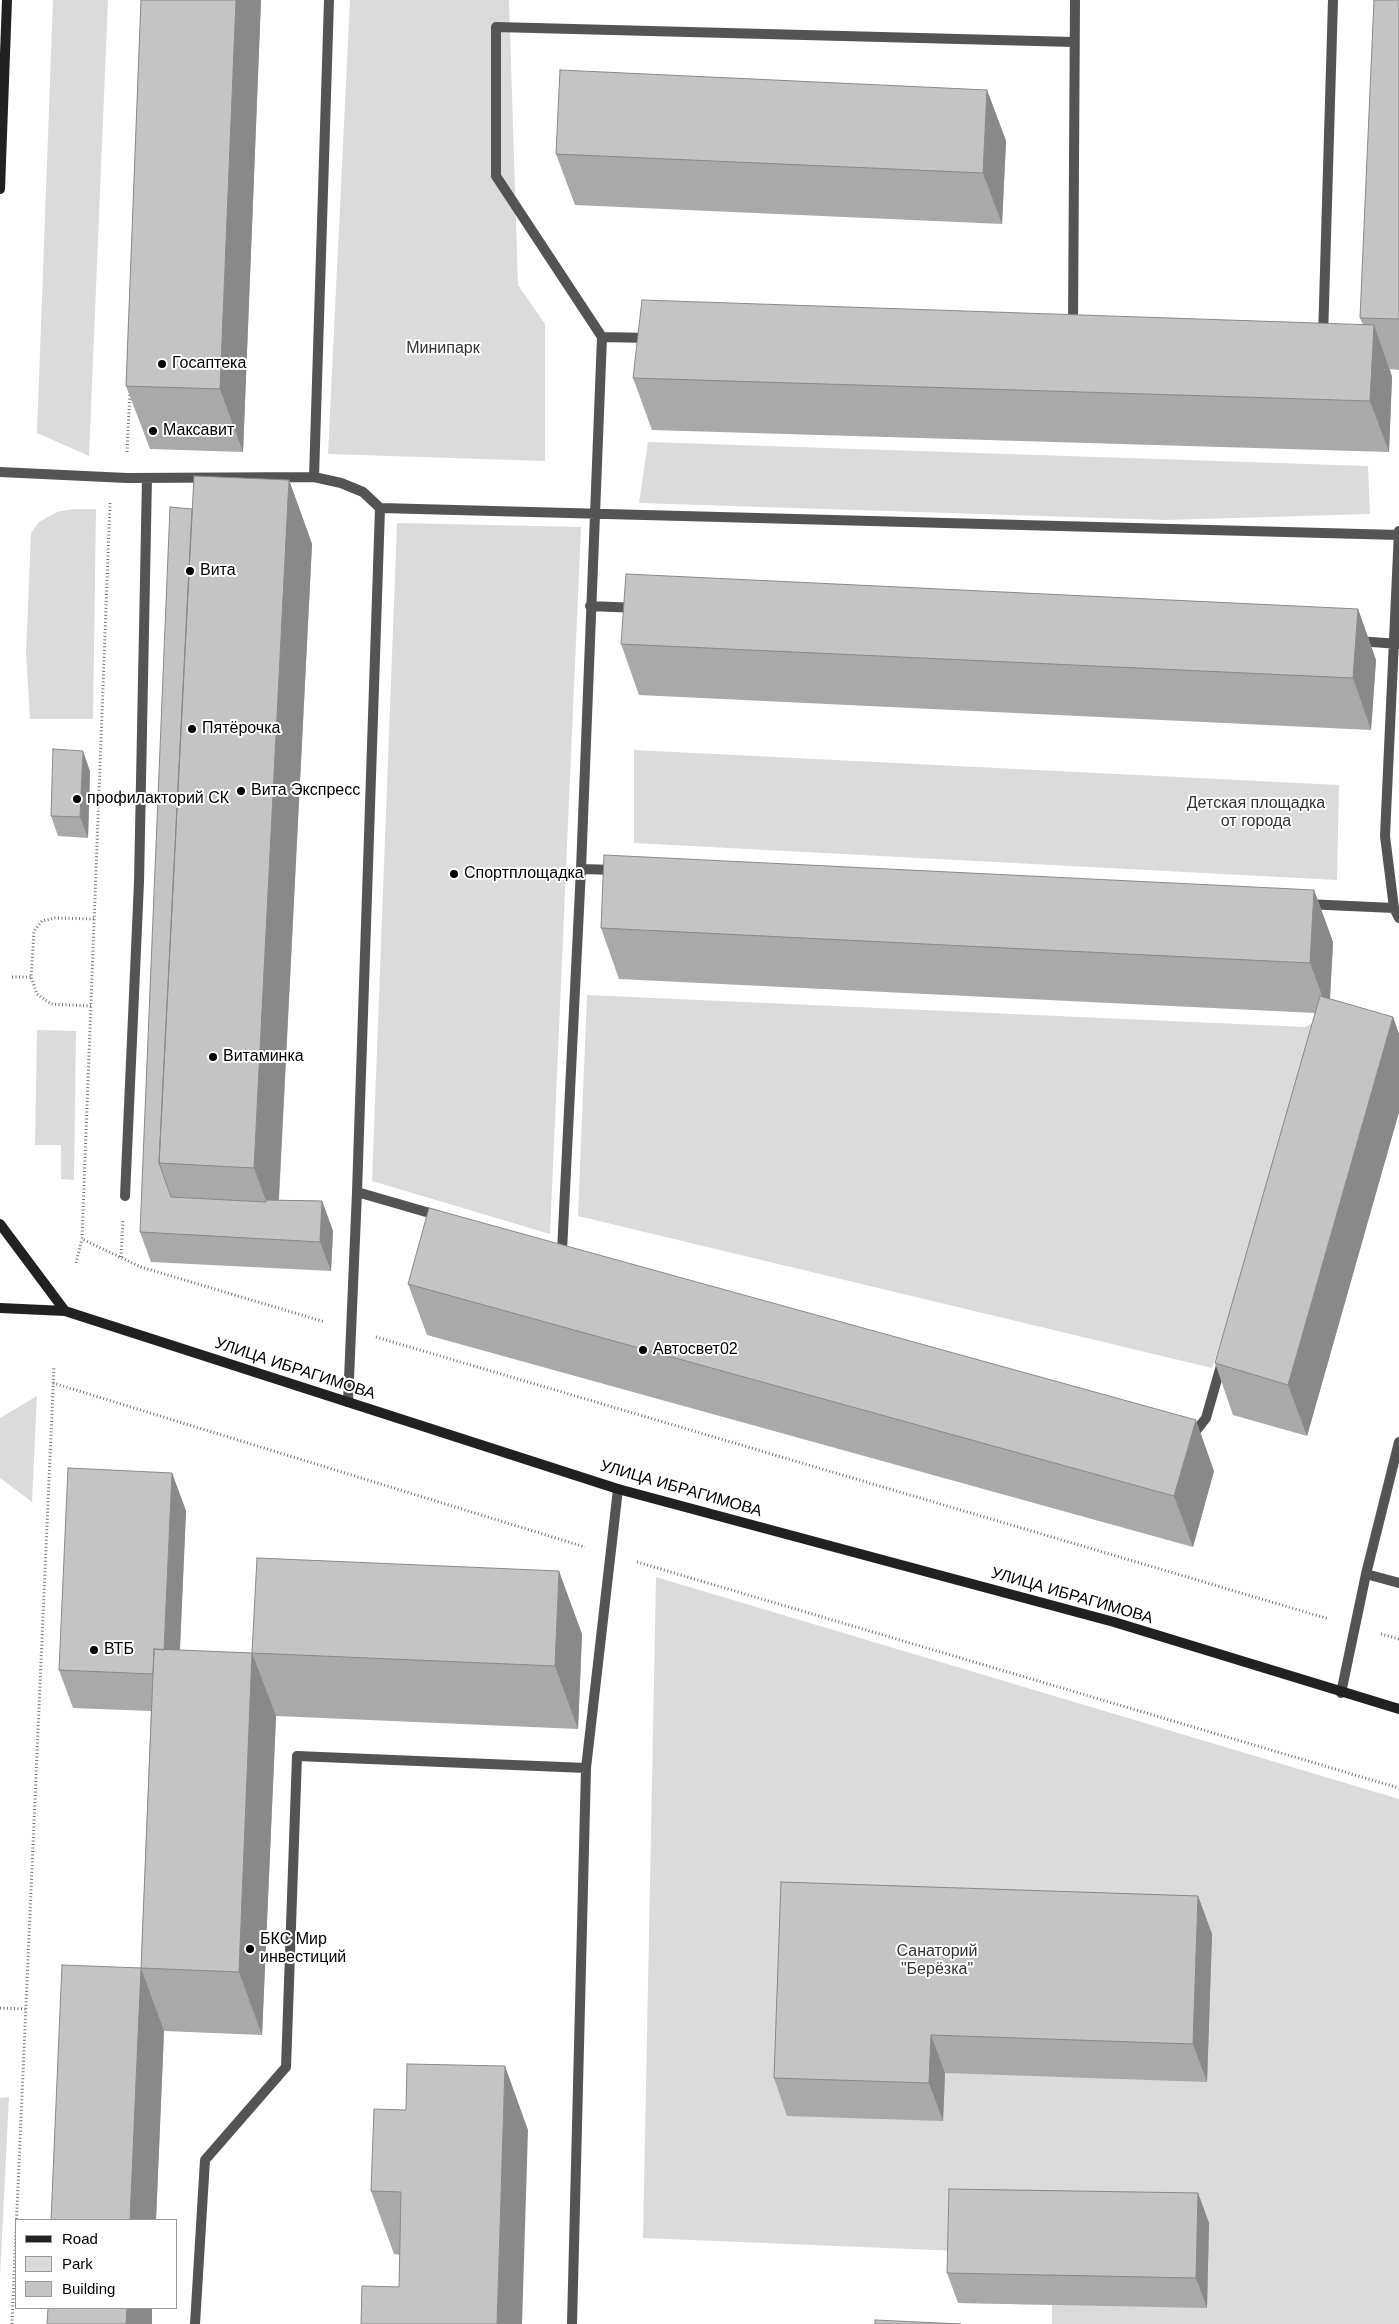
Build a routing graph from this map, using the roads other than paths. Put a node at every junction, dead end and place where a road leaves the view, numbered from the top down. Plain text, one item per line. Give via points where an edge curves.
1 (7, 0) edge
2 (329, 0) edge
3 (1075, 0) edge
4 (1333, 0) edge
5 (1074, 42) junction
6 (0, 188) edge
7 (602, 337) junction
8 (661, 338) edge
9 (1073, 340) edge
10 (1322, 353) edge
11 (0, 472) edge
12 (314, 477) junction
13 (147, 478) junction
14 (380, 508) junction
15 (594, 514) junction
16 (1399, 531) edge
17 (1399, 535) edge
18 (590, 606) junction
19 (650, 608) edge
20 (1344, 641) edge
21 (1396, 643) edge
22 (581, 869) junction
23 (631, 871) edge
24 (1295, 903) edge
25 (1394, 908) junction
26 (1399, 918) edge
27 (357, 1192) junction
28 (125, 1196) road end
29 (450, 1219) edge
30 (0, 1224) edge
31 (562, 1251) edge
32 (0, 1308) edge
33 (65, 1311) junction
34 (1225, 1352) edge
35 (348, 1402) junction
36 (1183, 1433) edge
37 (1399, 1442) edge
38 (618, 1489) junction
39 (1366, 1574) junction
40 (1399, 1583) edge
41 (1341, 1693) junction
42 (1399, 1709) edge
43 (586, 1768) junction
44 (195, 2324) edge
45 (572, 2324) edge

1 - 6 main road
2 - 12 lane
3 - 5 lane
4 - 10 lane
5 - 7 lane via 496,27 496,176
5 - 9 lane
7 - 8 lane
7 - 15 lane
11 - 13 lane
12 - 13 lane
12 - 14 lane via 363,492
13 - 28 lane via 139,882
14 - 15 lane
14 - 27 lane
15 - 17 lane
15 - 18 lane
16 - 17 lane
17 - 21 lane
18 - 19 lane
18 - 22 lane
20 - 21 lane
21 - 25 lane via 1385,836
22 - 23 lane
22 - 31 lane
24 - 25 lane
25 - 26 lane
27 - 29 lane
27 - 35 lane
30 - 33 main road
32 - 33 main road, УЛИЦА ИБРАГИМОВА
33 - 35 main road, УЛИЦА ИБРАГИМОВА
34 - 36 lane via 1206,1418 1192,1436
35 - 38 main road, УЛИЦА ИБРАГИМОВА
37 - 39 lane
38 - 41 main road, УЛИЦА ИБРАГИМОВА via 1114,1622
38 - 43 lane
39 - 40 lane
39 - 41 lane
41 - 42 main road, УЛИЦА ИБРАГИМОВА
43 - 44 lane via 297,1756 286,2067 205,2160
43 - 45 lane

